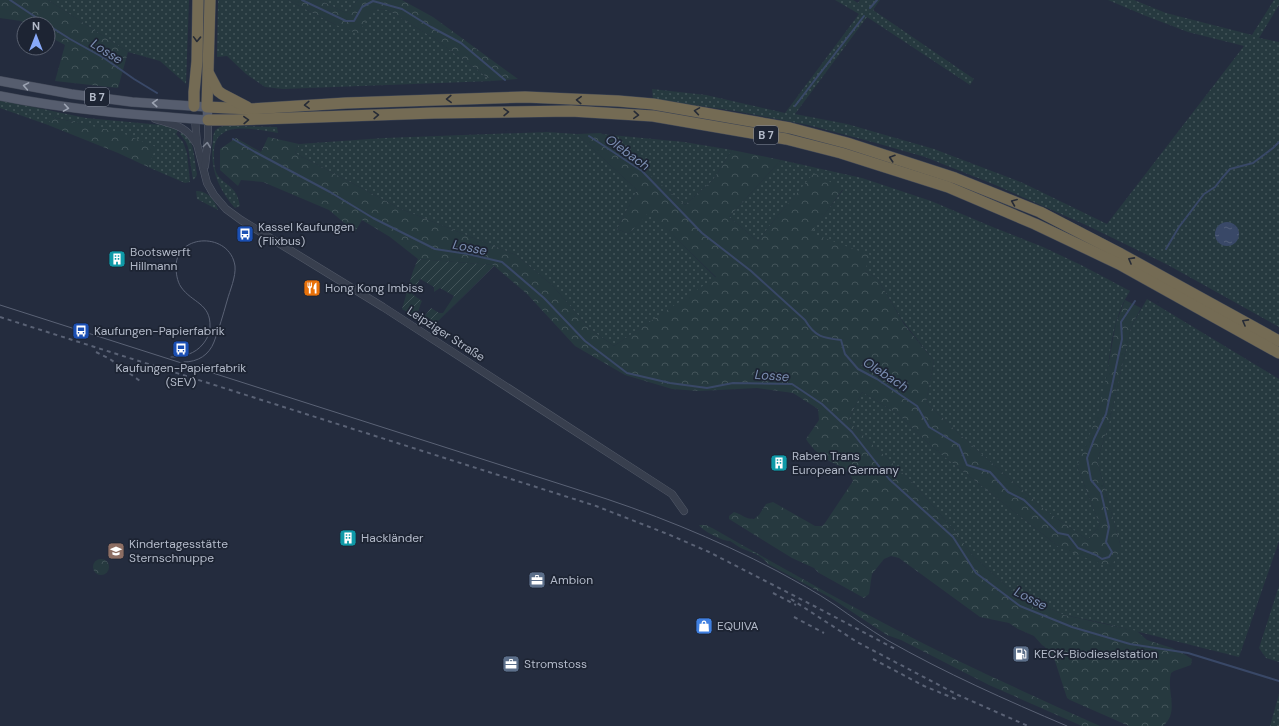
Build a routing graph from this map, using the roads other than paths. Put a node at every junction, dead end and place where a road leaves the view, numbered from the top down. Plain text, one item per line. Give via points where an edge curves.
1 (198, 0) edge
2 (210, 0) edge
3 (209, 74) junction
4 (0, 81) edge
5 (0, 96) edge
6 (194, 106) junction
7 (207, 107) junction
8 (251, 109) junction
9 (147, 116) junction
10 (195, 119) junction
11 (208, 120) junction
12 (197, 144) junction
13 (204, 171) junction
14 (1279, 341) edge
15 (1279, 353) edge
16 (684, 511) dead end

1 -> 6 highway
2 - 3 highway
3 - 7 highway
3 - 8 highway via 222,94
6 -> 4 main road, B 7 via 132,102
5 -> 9 main road, B 7 via 71,109
6 - 7 main road, B 7
6 - 10 main road
7 - 8 highway, B 7
7 - 11 main road
14 -> 8 highway, B 7 via 1040,212 955,178 790,128 654,104 525,97
9 - 10 main road, B 7
9 - 12 street via 182,127
10 - 11 main road, B 7
10 - 12 street, Leipziger Straße
13 -> 11 street, Leipziger Straße
11 -> 15 highway, B 7 via 571,111 653,116 786,139 841,153 948,187 1036,224 1119,264
12 - 13 street, Leipziger Straße
13 - 16 street, Leipziger Straße via 214,195 226,209 241,220 383,307 672,494

